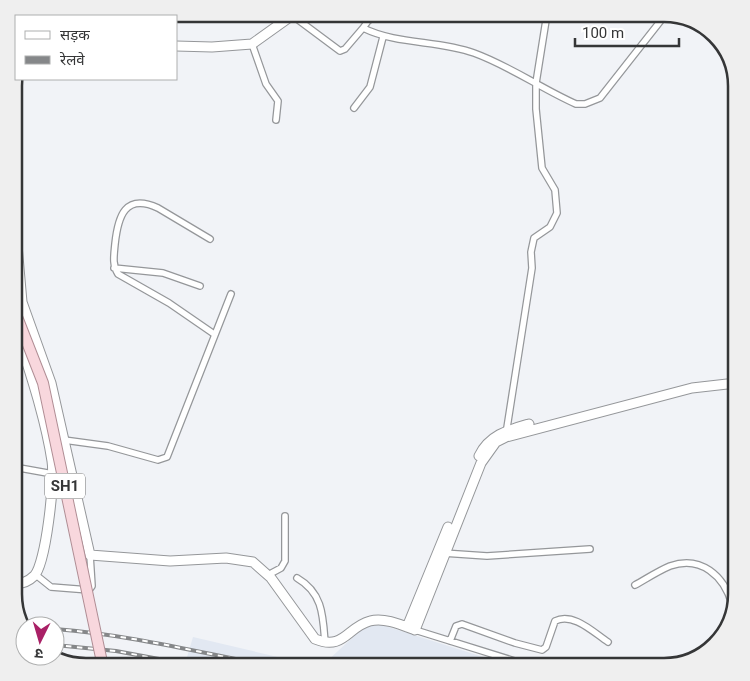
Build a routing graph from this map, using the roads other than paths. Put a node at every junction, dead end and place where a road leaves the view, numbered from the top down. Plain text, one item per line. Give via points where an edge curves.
1 (284, 22) edge
2 (303, 22) edge
3 (367, 22) edge
4 (546, 22) edge
5 (660, 22) edge
6 (363, 28) junction
7 (384, 36) junction
8 (252, 44) junction
9 (178, 46) edge
10 (536, 83) junction
11 (354, 108) dead end
12 (276, 120) dead end
13 (210, 239) dead end
14 (114, 268) junction
15 (200, 286) dead end
16 (231, 294) dead end
17 (23, 305) edge
18 (23, 332) edge
19 (214, 334) junction
20 (23, 353) edge
21 (728, 378) edge
22 (728, 384) edge
23 (506, 434) junction
24 (64, 440) junction
25 (23, 469) edge
26 (54, 474) junction
27 (285, 516) dead end
28 (590, 548) dead end
29 (444, 553) junction
30 (90, 555) junction
31 (268, 575) junction
32 (36, 576) junction
33 (297, 578) dead end
34 (23, 584) edge
35 (635, 586) dead end
36 (728, 590) edge
37 (411, 628) junction
38 (450, 641) junction
39 (608, 642) dead end
40 (325, 643) junction
41 (102, 658) edge
42 (505, 658) edge

1 - 8 street
2 - 6 street via 340,51
3 - 6 street
4 - 10 street
5 - 10 street via 600,98 576,104
6 - 7 street
7 - 10 street via 474,53
7 - 11 street via 370,87
8 - 9 street via 212,48
8 - 12 street via 266,84 278,101
10 - 23 street via 538,151 542,168 555,190 557,213 550,227 533,242 532,268
13 - 14 street via 158,208 136,203 128,206 121,215
14 - 15 street via 163,273
14 - 19 street via 118,274
16 - 19 street
17 - 24 street via 51,383
18 - 41 main road, SH1, bridge via 43,383
19 - 24 street via 167,458 158,460 108,446
20 - 26 street via 48,439
21 - 23 street via 701,380
22 - 23 street via 692,388
23 - 29 street via 481,463
23 - 37 street via 486,444 480,453
24 - 30 street
25 - 26 street
26 - 32 street via 43,559
27 - 31 street via 284,566
28 - 29 street via 487,556
29 - 37 street
30 - 31 street via 170,561 226,558 243,560 260,567
30 - 32 street via 92,586 89,590 51,587
31 - 40 street via 315,639
32 - 34 street
33 - 40 street via 308,584 320,602
35 - 36 street via 669,566 683,564 705,567
37 - 38 street
37 - 40 street via 386,621 369,621 339,641
38 - 39 street via 456,626 462,624 515,644 542,650 556,621 566,618 575,620
38 - 42 street

